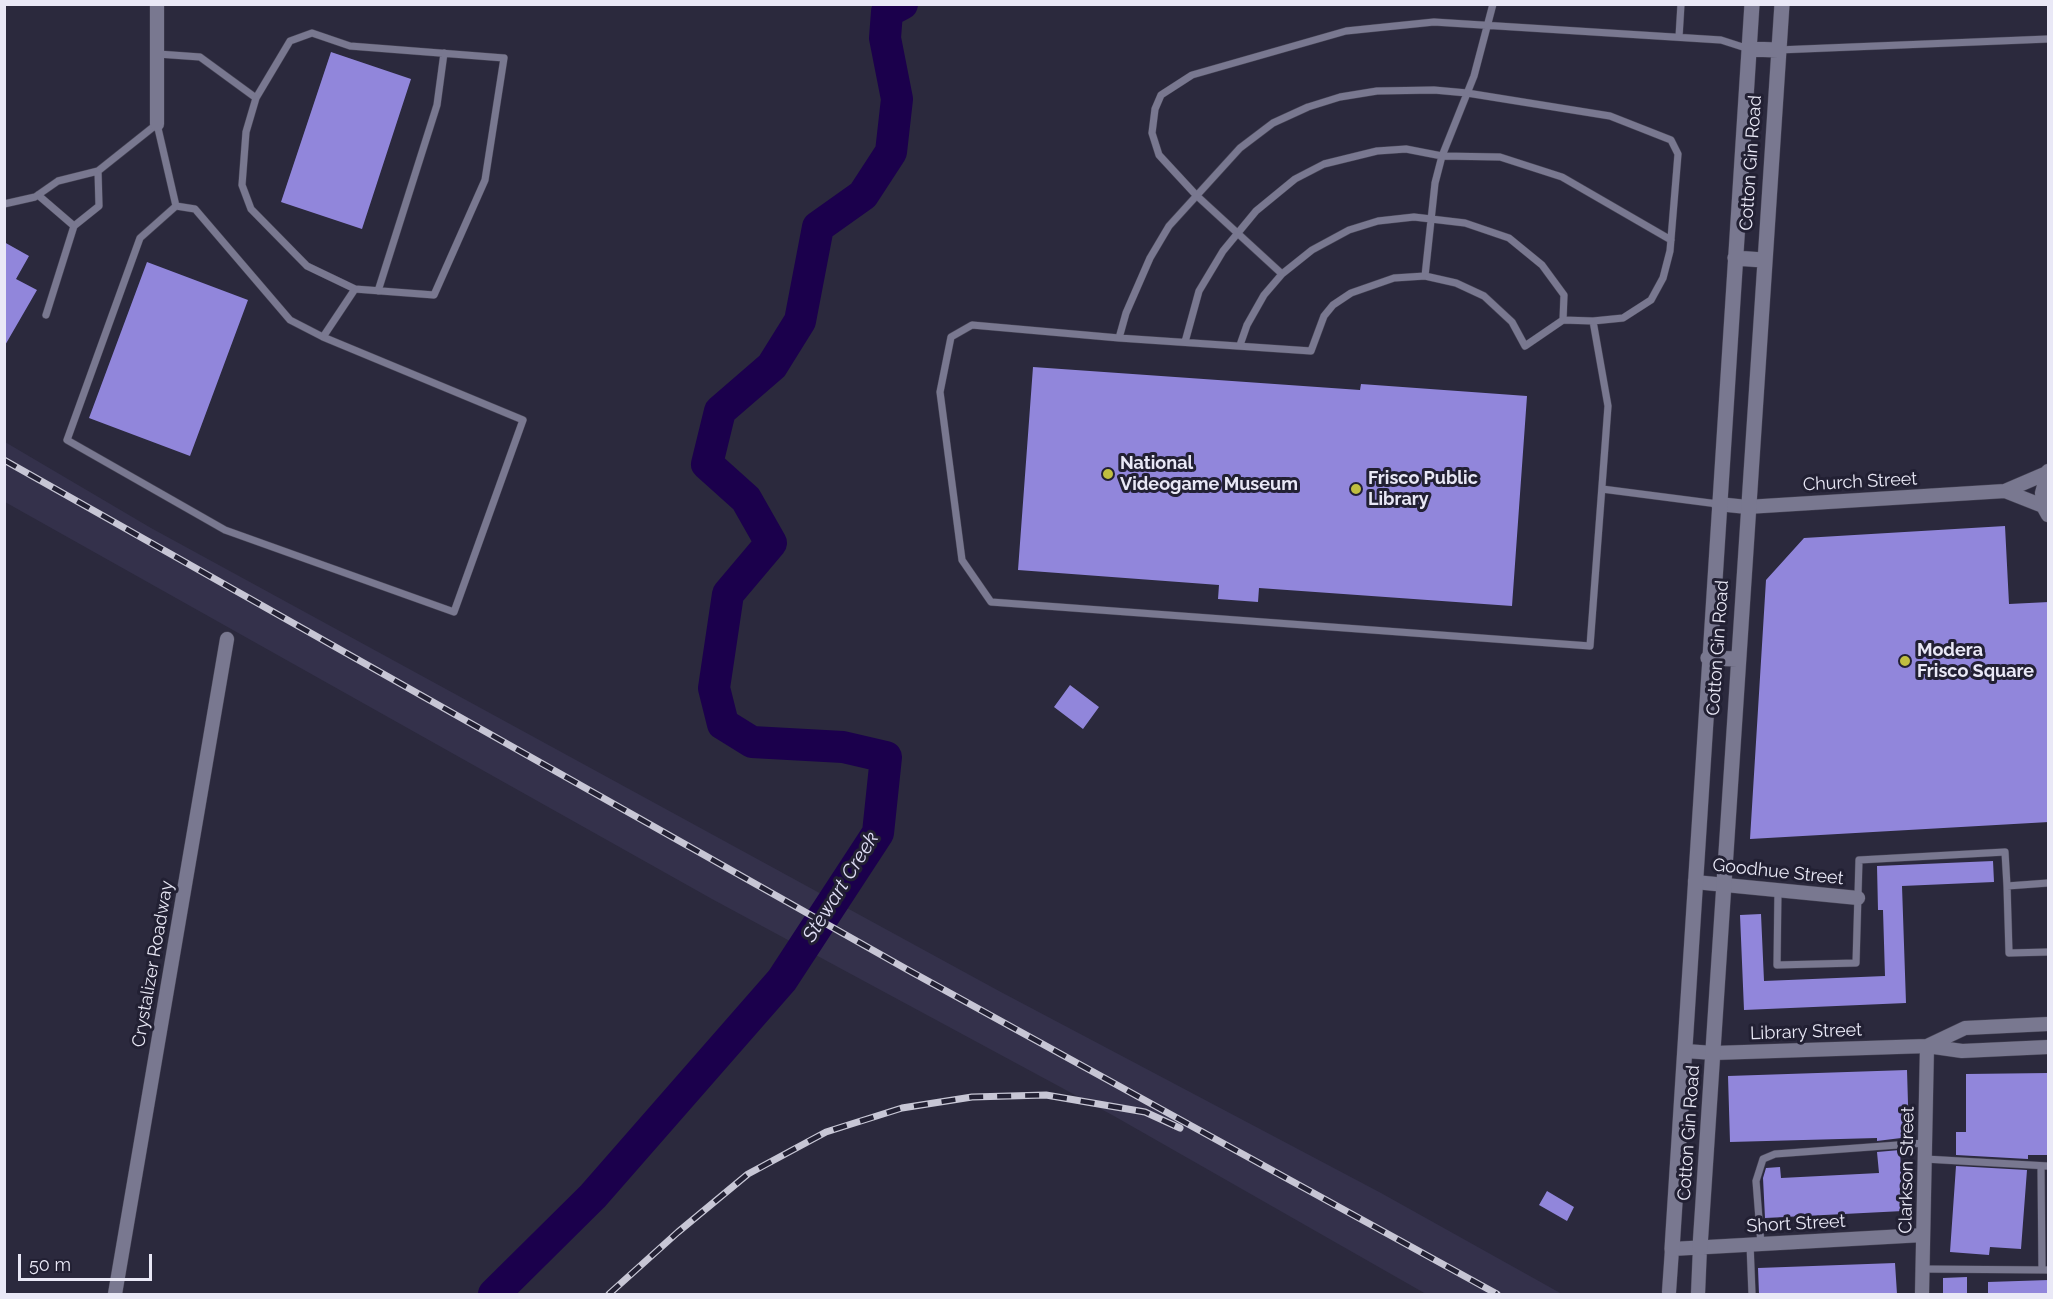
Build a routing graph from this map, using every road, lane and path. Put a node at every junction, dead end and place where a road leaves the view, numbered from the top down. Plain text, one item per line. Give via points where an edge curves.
1 (157, 4) edge
2 (1492, 4) edge
3 (1681, 4) edge
4 (1752, 4) edge
5 (1782, 4) edge
6 (1489, 24) junction
7 (1679, 37) junction
8 (2049, 39) edge
9 (1749, 49) junction
10 (1778, 50) junction
11 (444, 53) junction
12 (158, 54) junction
13 (1467, 93) junction
14 (256, 98) junction
15 (157, 124) junction
16 (1442, 156) junction
17 (98, 171) junction
18 (38, 195) junction
19 (1196, 195) junction
20 (4, 204) edge
21 (176, 206) junction
22 (1430, 218) junction
23 (74, 226) junction
24 (1237, 232) junction
25 (1671, 240) junction
26 (1735, 258) junction
27 (1763, 260) junction
28 (1282, 274) junction
29 (1425, 276) junction
30 (355, 289) junction
31 (378, 291) junction
32 (46, 315) dead end
33 (1563, 320) junction
34 (1593, 321) junction
35 (323, 337) junction
36 (1119, 338) junction
37 (1185, 342) junction
38 (1240, 345) junction
39 (2048, 472) edge
40 (1602, 489) junction
41 (2005, 491) junction
42 (1718, 504) junction
43 (1747, 507) junction
44 (2046, 510) edge
45 (227, 639) dead end
46 (1708, 658) junction
47 (1737, 659) junction
48 (1695, 882) junction
49 (2049, 883) edge
50 (1724, 885) junction
51 (2007, 886) junction
52 (1778, 890) junction
53 (1858, 898) junction
54 (2049, 952) edge
55 (2049, 1024) edge
56 (1927, 1046) junction
57 (2049, 1047) edge
58 (1685, 1051) junction
59 (1714, 1053) junction
60 (1925, 1143) junction
61 (1925, 1159) junction
62 (2045, 1166) edge
63 (1923, 1235) junction
64 (1755, 1244) junction
65 (1701, 1247) junction
66 (1672, 1249) junction
67 (1922, 1269) junction
68 (2045, 1270) edge
69 (1669, 1292) dead end
70 (116, 1294) edge
71 (1698, 1294) edge
72 (1752, 1294) edge
73 (1922, 1294) edge

1 - 12 street
2 - 6 lane
3 - 7 lane
4 - 9 street, Cotton Gin Road
5 - 10 street, Cotton Gin Road
6 - 7 lane
6 - 13 lane
6 - 19 lane via 1434,22 1346,31 1192,75 1161,95 1152,133 1159,155
7 - 9 lane via 1721,40
8 - 10 lane
9 - 10 street
9 - 26 street, Cotton Gin Road
10 - 27 street, Cotton Gin Road
11 - 14 lane via 350,46 312,33 290,41
11 - 31 lane via 437,105
11 - 31 lane via 504,58 485,180 435,295
12 - 14 lane via 200,57
12 - 15 street
13 - 16 lane
13 - 19 lane via 1377,92 1308,107 1273,123 1240,148
13 - 25 lane via 1610,116 1671,141 1678,154
14 - 30 lane via 246,132 242,185 251,209 307,266
15 - 17 lane
15 - 21 lane
16 - 22 lane
16 - 24 lane via 1406,149 1377,151 1324,164 1280,190
16 - 25 lane via 1500,156 1562,177
17 - 18 lane via 58,181
17 - 23 lane via 99,206
18 - 20 lane
18 - 23 lane
19 - 24 lane
19 - 36 lane via 1169,226 1150,258
21 - 35 lane via 195,209 290,320
21 - 35 lane via 140,237 67,440 225,531 454,612 523,420
22 - 28 lane via 1378,221 1349,230 1312,250
22 - 29 lane
22 - 33 lane via 1465,223 1509,238 1542,265 1564,295
23 - 32 lane
24 - 28 lane
24 - 37 lane via 1199,291
25 - 34 lane via 1664,278 1651,300 1623,318
26 - 27 street
26 - 42 street, Cotton Gin Road
27 - 43 street, Cotton Gin Road
28 - 38 lane via 1256,307
29 - 33 lane via 1456,283 1484,296 1512,322 1525,346
29 - 38 lane via 1394,278 1351,293 1324,316 1311,351
30 - 31 lane
30 - 35 lane
33 - 34 lane
34 - 40 lane via 1608,406
36 - 37 lane
36 - 40 lane via 972,325 951,337 940,392 962,560 991,602 1590,646
37 - 38 lane
39 - 41 street, Church Street
39 - 44 street via 2042,493
40 - 42 lane
41 - 43 street, Church Street
41 - 44 street, Church Street
42 - 43 street, Church Street
42 - 46 street, Cotton Gin Road
43 - 47 street, Cotton Gin Road
45 - 70 street, Crystalizer Roadway
46 - 47 street
46 - 48 street, Cotton Gin Road
47 - 50 street, Cotton Gin Road
48 - 50 street, Goodhue Street
48 - 58 street, Cotton Gin Road
49 - 51 lane
50 - 52 street, Goodhue Street
50 - 59 street, Cotton Gin Road
51 - 53 lane via 2005,852 1859,860
51 - 54 lane via 2009,953
52 - 53 street, Goodhue Street
52 - 53 lane via 1777,965 1856,963
55 - 56 street, Library Street via 1965,1028
56 - 57 street, Library Street via 1962,1051
56 - 59 street, Library Street
56 - 60 street, Clarkson Street
58 - 59 street, Library Street
58 - 66 street, Cotton Gin Road
59 - 65 street, Cotton Gin Road
60 - 61 street, Clarkson Street
60 - 64 lane via 1775,1154 1763,1159 1756,1181
61 - 62 lane
61 - 63 street, Clarkson Street
62 - 68 lane
63 - 64 street, Short Street
63 - 67 street, Clarkson Street
64 - 65 street, Short Street
64 - 72 lane
65 - 66 street, Short Street
65 - 71 street, Cotton Gin Road
66 - 69 street, Cotton Gin Road
67 - 68 lane
67 - 73 street, Clarkson Street

